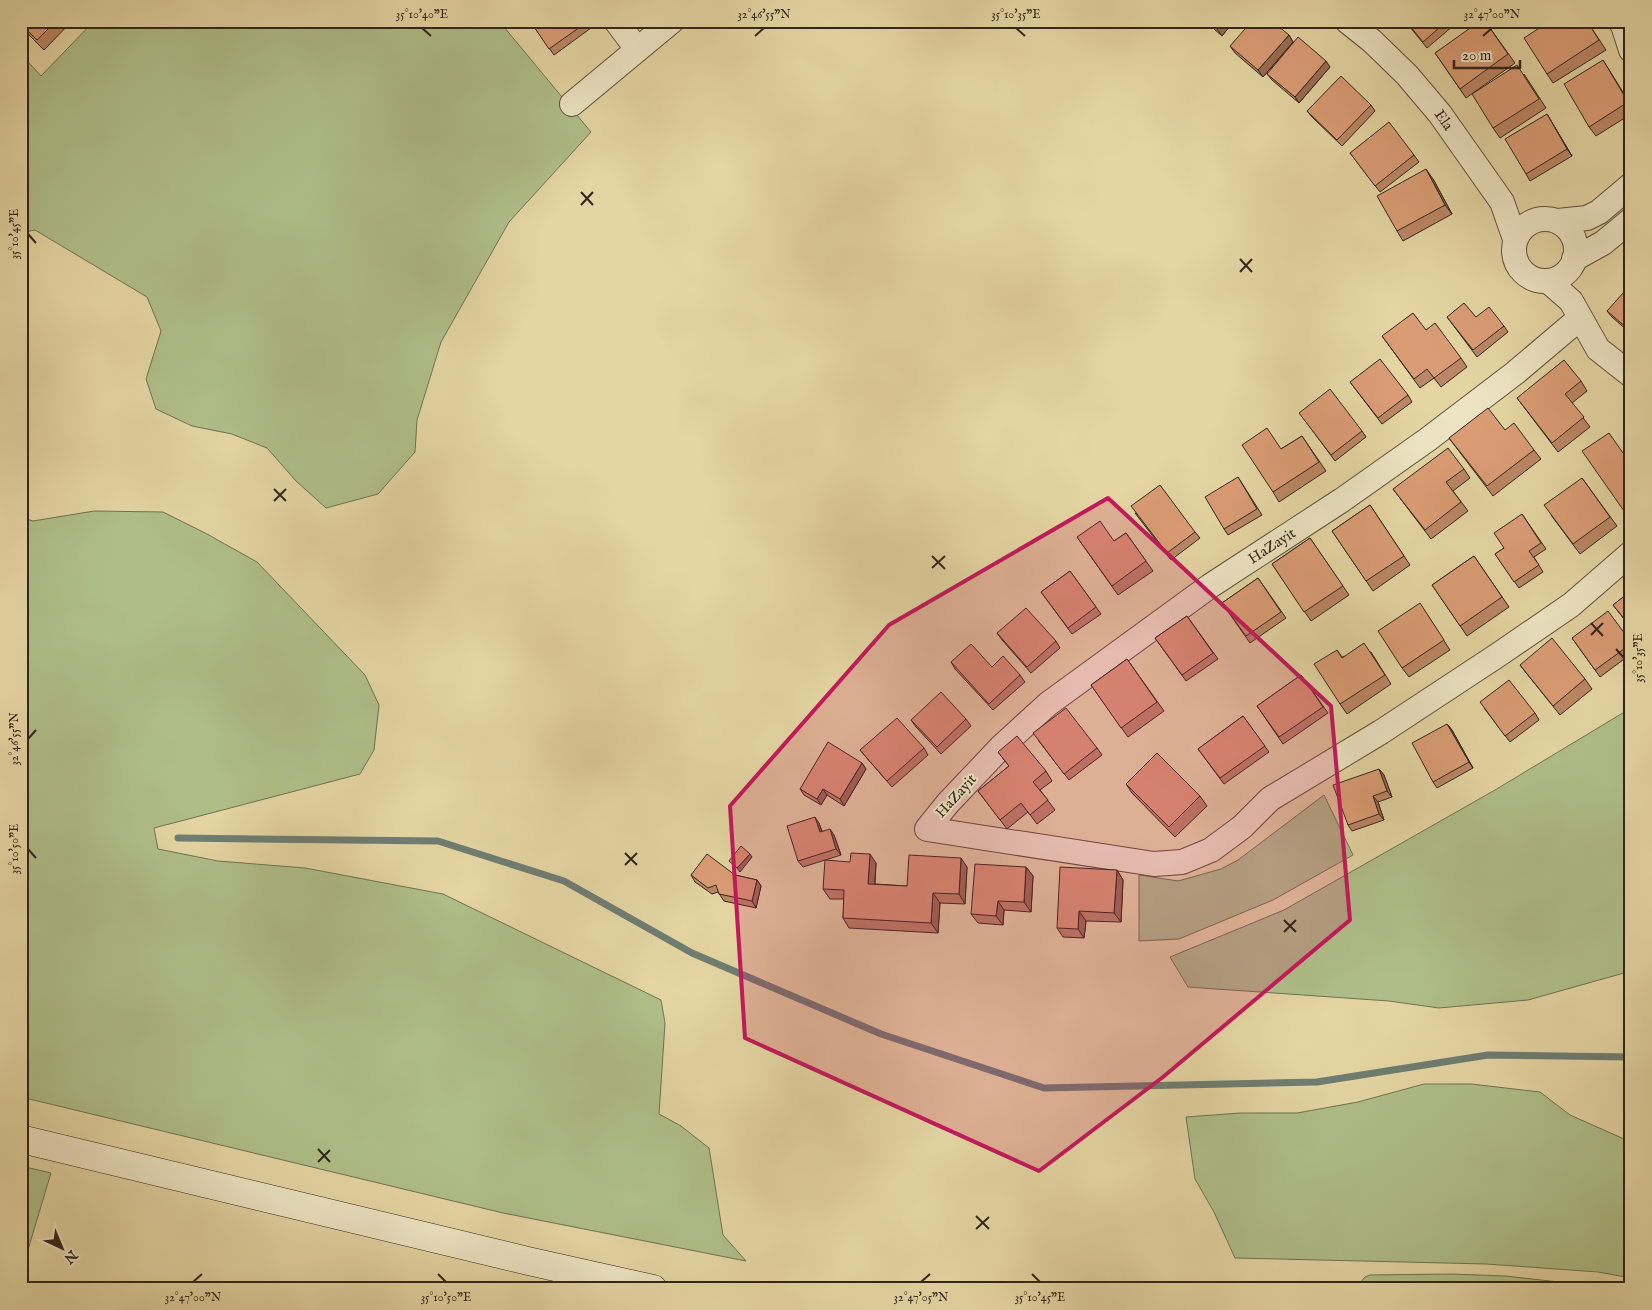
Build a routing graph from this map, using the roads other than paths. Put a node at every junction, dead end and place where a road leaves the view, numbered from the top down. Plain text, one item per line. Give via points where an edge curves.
1 (616, 21) edge
2 (672, 21) edge
3 (1347, 21) edge
4 (1620, 21) edge
5 (637, 49) junction
6 (1631, 50) edge
7 (572, 104) dead end
8 (1631, 185) edge
9 (1631, 220) edge
10 (1558, 221) junction
11 (1515, 238) junction
12 (1574, 259) junction
13 (1548, 281) junction
14 (1580, 318) junction
15 (1631, 375) edge
16 (1631, 553) edge
17 (21, 1139) edge
18 (653, 1289) edge

1 - 5 street
2 - 5 street
3 - 11 street, Ela via 1407,75 1440,114 1502,202
4 - 6 street
5 - 7 street
8 - 10 street via 1599,212 1586,218
9 - 12 street via 1603,243
10 - 11 street via 1538,219 1528,223
10 - 12 street via 1566,226 1575,241
11 - 13 street via 1514,260 1519,269 1527,276
12 - 13 street via 1564,274
13 - 14 street via 1571,301
14 - 15 street via 1598,348
14 - 16 street, HaZayit via 1427,440 1210,586 1048,704 1002,746 927,829 1154,864 1182,862 1211,850 1242,827 1270,799 1381,732 1547,622
17 - 18 main road

